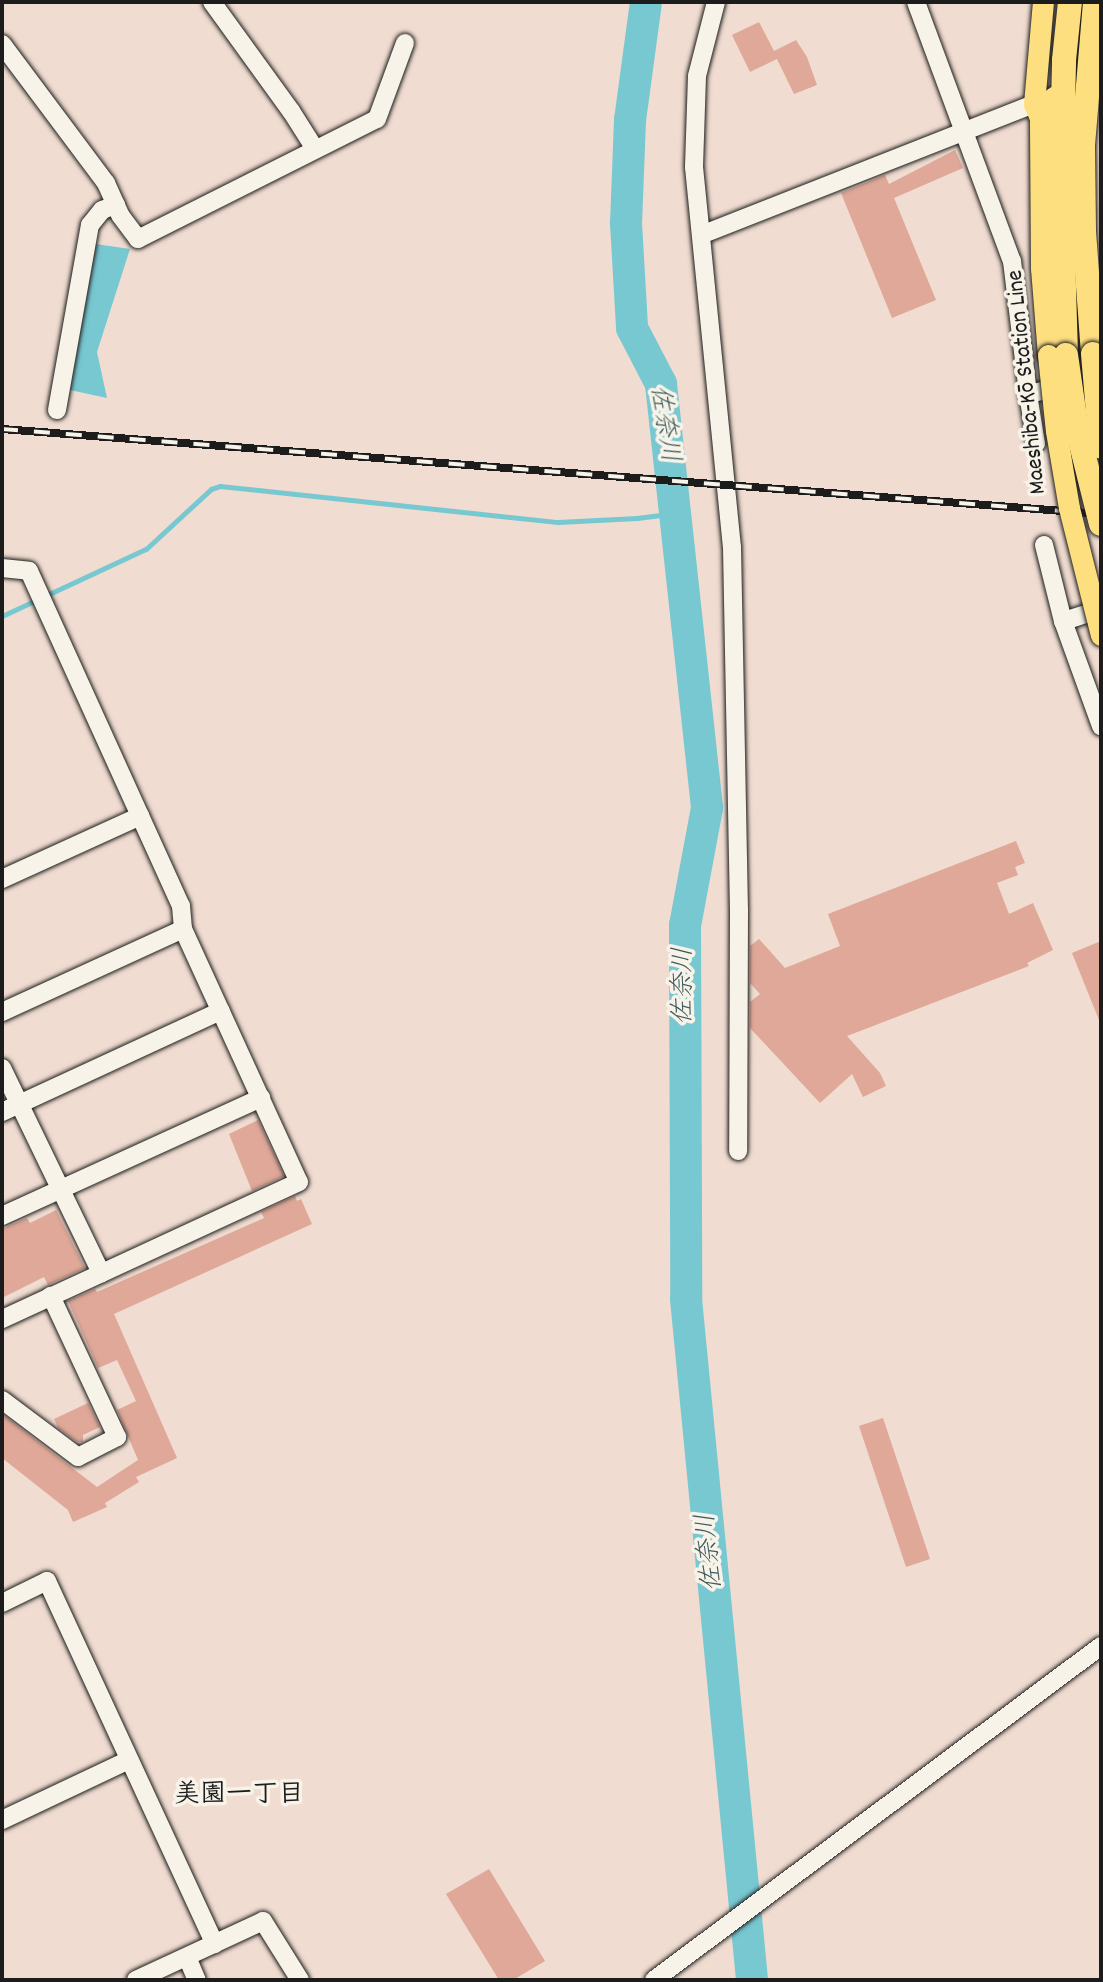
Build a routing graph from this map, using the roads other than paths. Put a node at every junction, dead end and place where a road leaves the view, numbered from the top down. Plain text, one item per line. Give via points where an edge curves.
1 (212, 2) edge
2 (716, 2) edge
3 (916, 2) edge
4 (1043, 2) edge
5 (1070, 2) edge
6 (1095, 2) edge
7 (405, 43) dead end
8 (2, 44) edge
9 (1043, 106) junction
10 (1101, 126) edge
11 (966, 133) junction
12 (315, 149) junction
13 (116, 205) junction
14 (701, 235) junction
15 (1057, 355) junction
16 (1098, 355) edge
17 (1101, 379) edge
18 (1028, 394) junction
19 (57, 410) dead end
20 (1036, 443) dead end
21 (1101, 447) edge
22 (1101, 524) edge
23 (1044, 545) dead end
24 (2, 568) edge
25 (1101, 609) edge
26 (1063, 621) junction
27 (1101, 635) edge
28 (1101, 726) edge
29 (140, 816) junction
30 (2, 879) edge
31 (183, 929) junction
32 (221, 1011) junction
33 (2, 1012) edge
34 (2, 1068) edge
35 (261, 1098) junction
36 (19, 1104) junction
37 (2, 1112) edge
38 (738, 1151) dead end
39 (61, 1189) junction
40 (2, 1216) edge
41 (101, 1273) junction
42 (51, 1296) junction
43 (2, 1319) edge
44 (2, 1400) edge
45 (2, 1603) edge
46 (1101, 1646) edge
47 (129, 1760) junction
48 (2, 1820) edge
49 (215, 1944) junction
50 (187, 1957) junction
51 (136, 1980) edge
52 (197, 1980) edge
53 (300, 1980) edge
54 (654, 1980) edge

1 - 12 street
2 - 14 street via 696,76 694,107
3 - 11 street
4 - 9 main road, Maeshiba-Kō Station Line
5 - 15 highway via 1064,60
6 - 16 highway via 1083,145 1084,230
7 - 12 street via 377,119
8 - 13 street via 106,183
9 - 11 street
9 - 15 main road, Maeshiba-Kō Station Line via 1041,268
10 - 16 highway
11 - 14 street
11 - 18 street via 1012,261
12 - 13 street via 138,239
13 - 19 street via 102,210 90,225
14 - 38 street via 732,547
15 - 22 highway, bridge
15 - 27 main road, Maeshiba-Kō Station Line, bridge via 1056,431 1069,508
16 - 21 highway, bridge
17 - 18 street
18 - 20 street
23 - 26 street
24 - 29 street via 29,571
25 - 26 street
26 - 28 street
29 - 30 street
29 - 31 street via 181,906
31 - 32 street
31 - 33 street
32 - 35 street
32 - 36 street
34 - 36 street
35 - 39 street
35 - 41 street via 299,1182
36 - 37 street
36 - 39 street
39 - 40 street
39 - 41 street
41 - 42 street
42 - 43 street
42 - 44 street via 117,1437 78,1457
45 - 47 street via 47,1581
46 - 54 street
47 - 48 street
47 - 49 street
49 - 50 street
49 - 53 street via 263,1921
50 - 51 street
50 - 52 street

